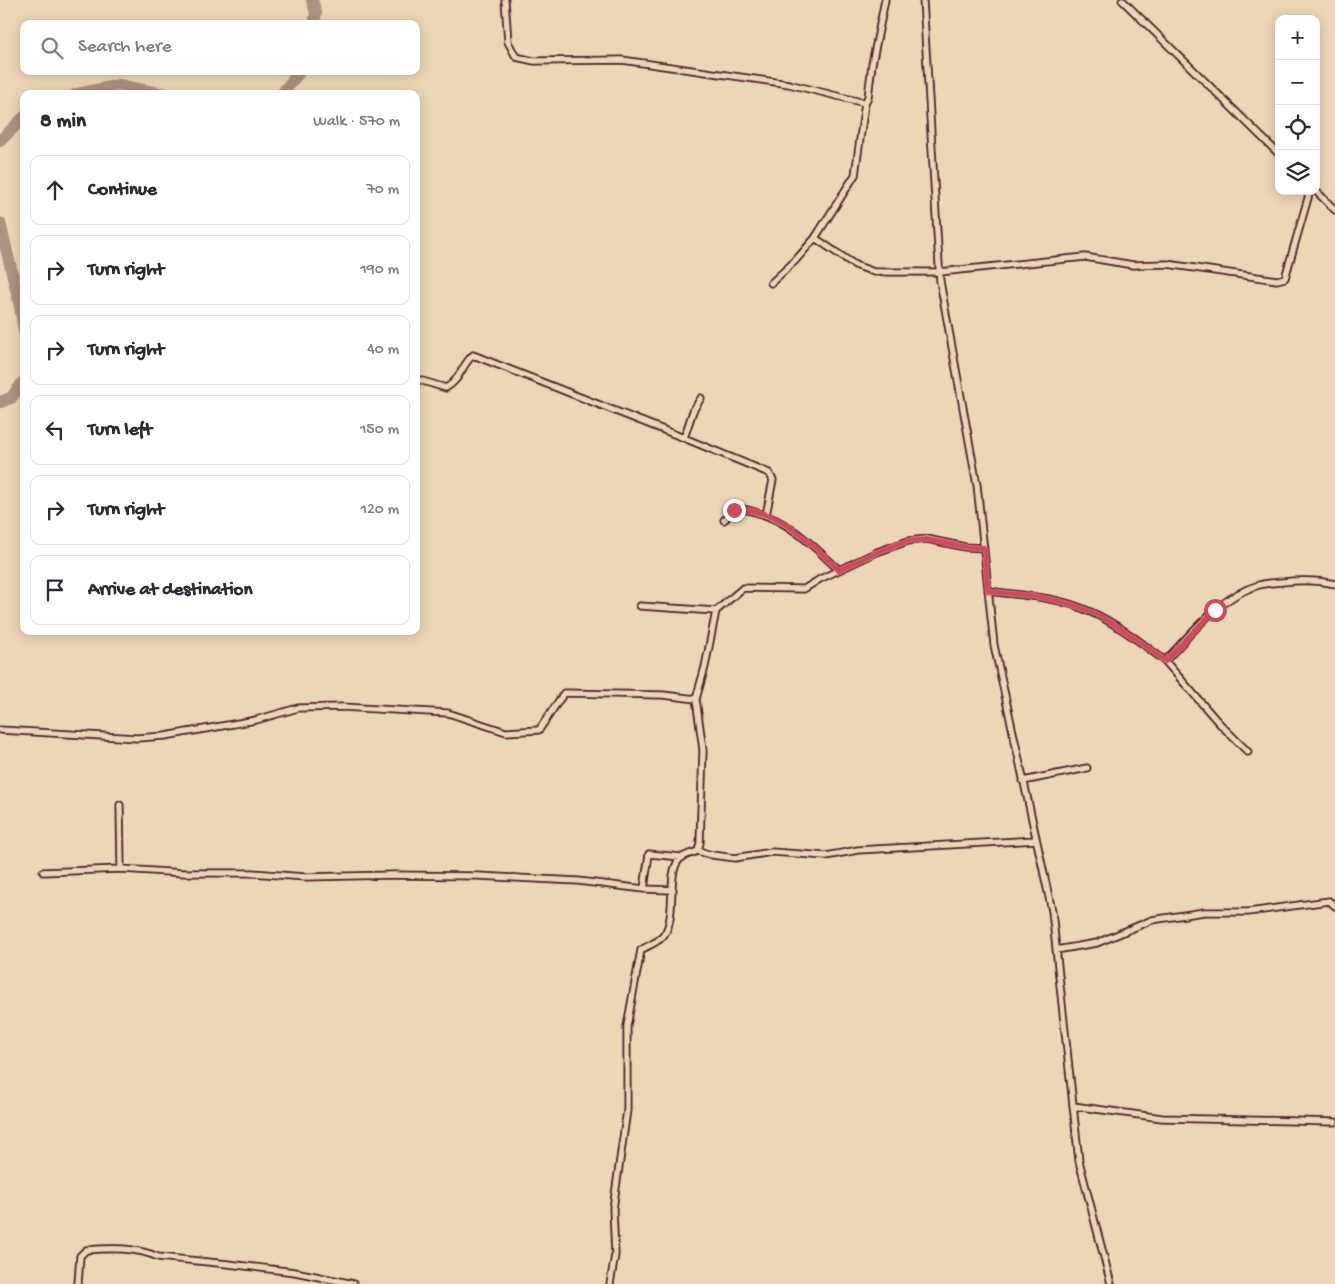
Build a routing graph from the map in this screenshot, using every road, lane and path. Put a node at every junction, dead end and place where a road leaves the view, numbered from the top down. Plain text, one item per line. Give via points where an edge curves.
1 (505, 0) edge
2 (885, 0) edge
3 (923, 0) edge
4 (1122, 0) edge
5 (865, 103) junction
6 (1275, 150) edge
7 (1309, 195) edge
8 (1320, 195) edge
9 (1335, 210) edge
10 (815, 238) junction
11 (940, 272) junction
12 (771, 283) dead end
13 (420, 380) edge
14 (701, 398) dead end
15 (684, 438) junction
16 (766, 515) junction
17 (724, 520) dead end
18 (984, 548) junction
19 (839, 570) junction
20 (1335, 584) edge
21 (988, 591) junction
22 (640, 606) dead end
23 (716, 611) junction
24 (1165, 661) junction
25 (696, 698) junction
26 (0, 730) edge
27 (1248, 752) dead end
28 (1086, 768) dead end
29 (1023, 782) junction
30 (120, 805) dead end
31 (1036, 840) junction
32 (698, 851) junction
33 (681, 858) junction
34 (121, 869) junction
35 (43, 872) dead end
36 (644, 889) junction
37 (673, 890) junction
38 (1335, 906) edge
39 (1056, 950) junction
40 (1073, 1106) junction
41 (1335, 1122) edge
42 (78, 1284) edge
43 (354, 1284) edge
44 (610, 1284) edge
45 (1111, 1284) edge

1 - 5 street via 508,42 516,57 534,61 622,60 789,84
2 - 5 street
3 - 11 street
4 - 6 street
5 - 10 street via 855,175
7 - 11 street via 1285,278 1277,280 1167,264 1133,264 1085,257
8 - 9 street
10 - 11 street via 855,265 874,272
10 - 12 street
11 - 18 street via 978,485
13 - 15 street via 446,388 455,382 473,354
14 - 15 street via 692,411
15 - 16 street via 769,473 773,480
16 - 17 street via 734,510
16 - 19 street via 802,536
18 - 19 street via 927,540 908,541
18 - 21 street
19 - 23 street via 804,588 743,588
20 - 24 street via 1290,581 1260,585 1239,593 1215,610
21 - 24 street via 1073,605 1122,629
21 - 29 street via 994,645
22 - 23 street
23 - 25 street
24 - 27 street
25 - 26 street via 564,693 539,730 506,732 448,713 342,707 298,708 256,720 137,738
25 - 32 street via 703,750
28 - 29 street
29 - 31 street
30 - 34 street
31 - 32 street via 858,850 826,856 772,852 735,858
31 - 39 street via 1052,911
32 - 33 street
33 - 36 street via 648,854
33 - 37 street via 675,865
34 - 35 street
34 - 36 street via 184,873 252,872 305,877 521,878
36 - 37 street
37 - 44 street via 666,931 662,938 641,950 631,999 627,1110 612,1209 615,1255
38 - 39 street via 1329,901 1152,920 1097,943
39 - 40 street
40 - 41 street via 1162,1118
40 - 45 street via 1079,1161
42 - 43 street via 80,1256 86,1250 105,1248 295,1272

